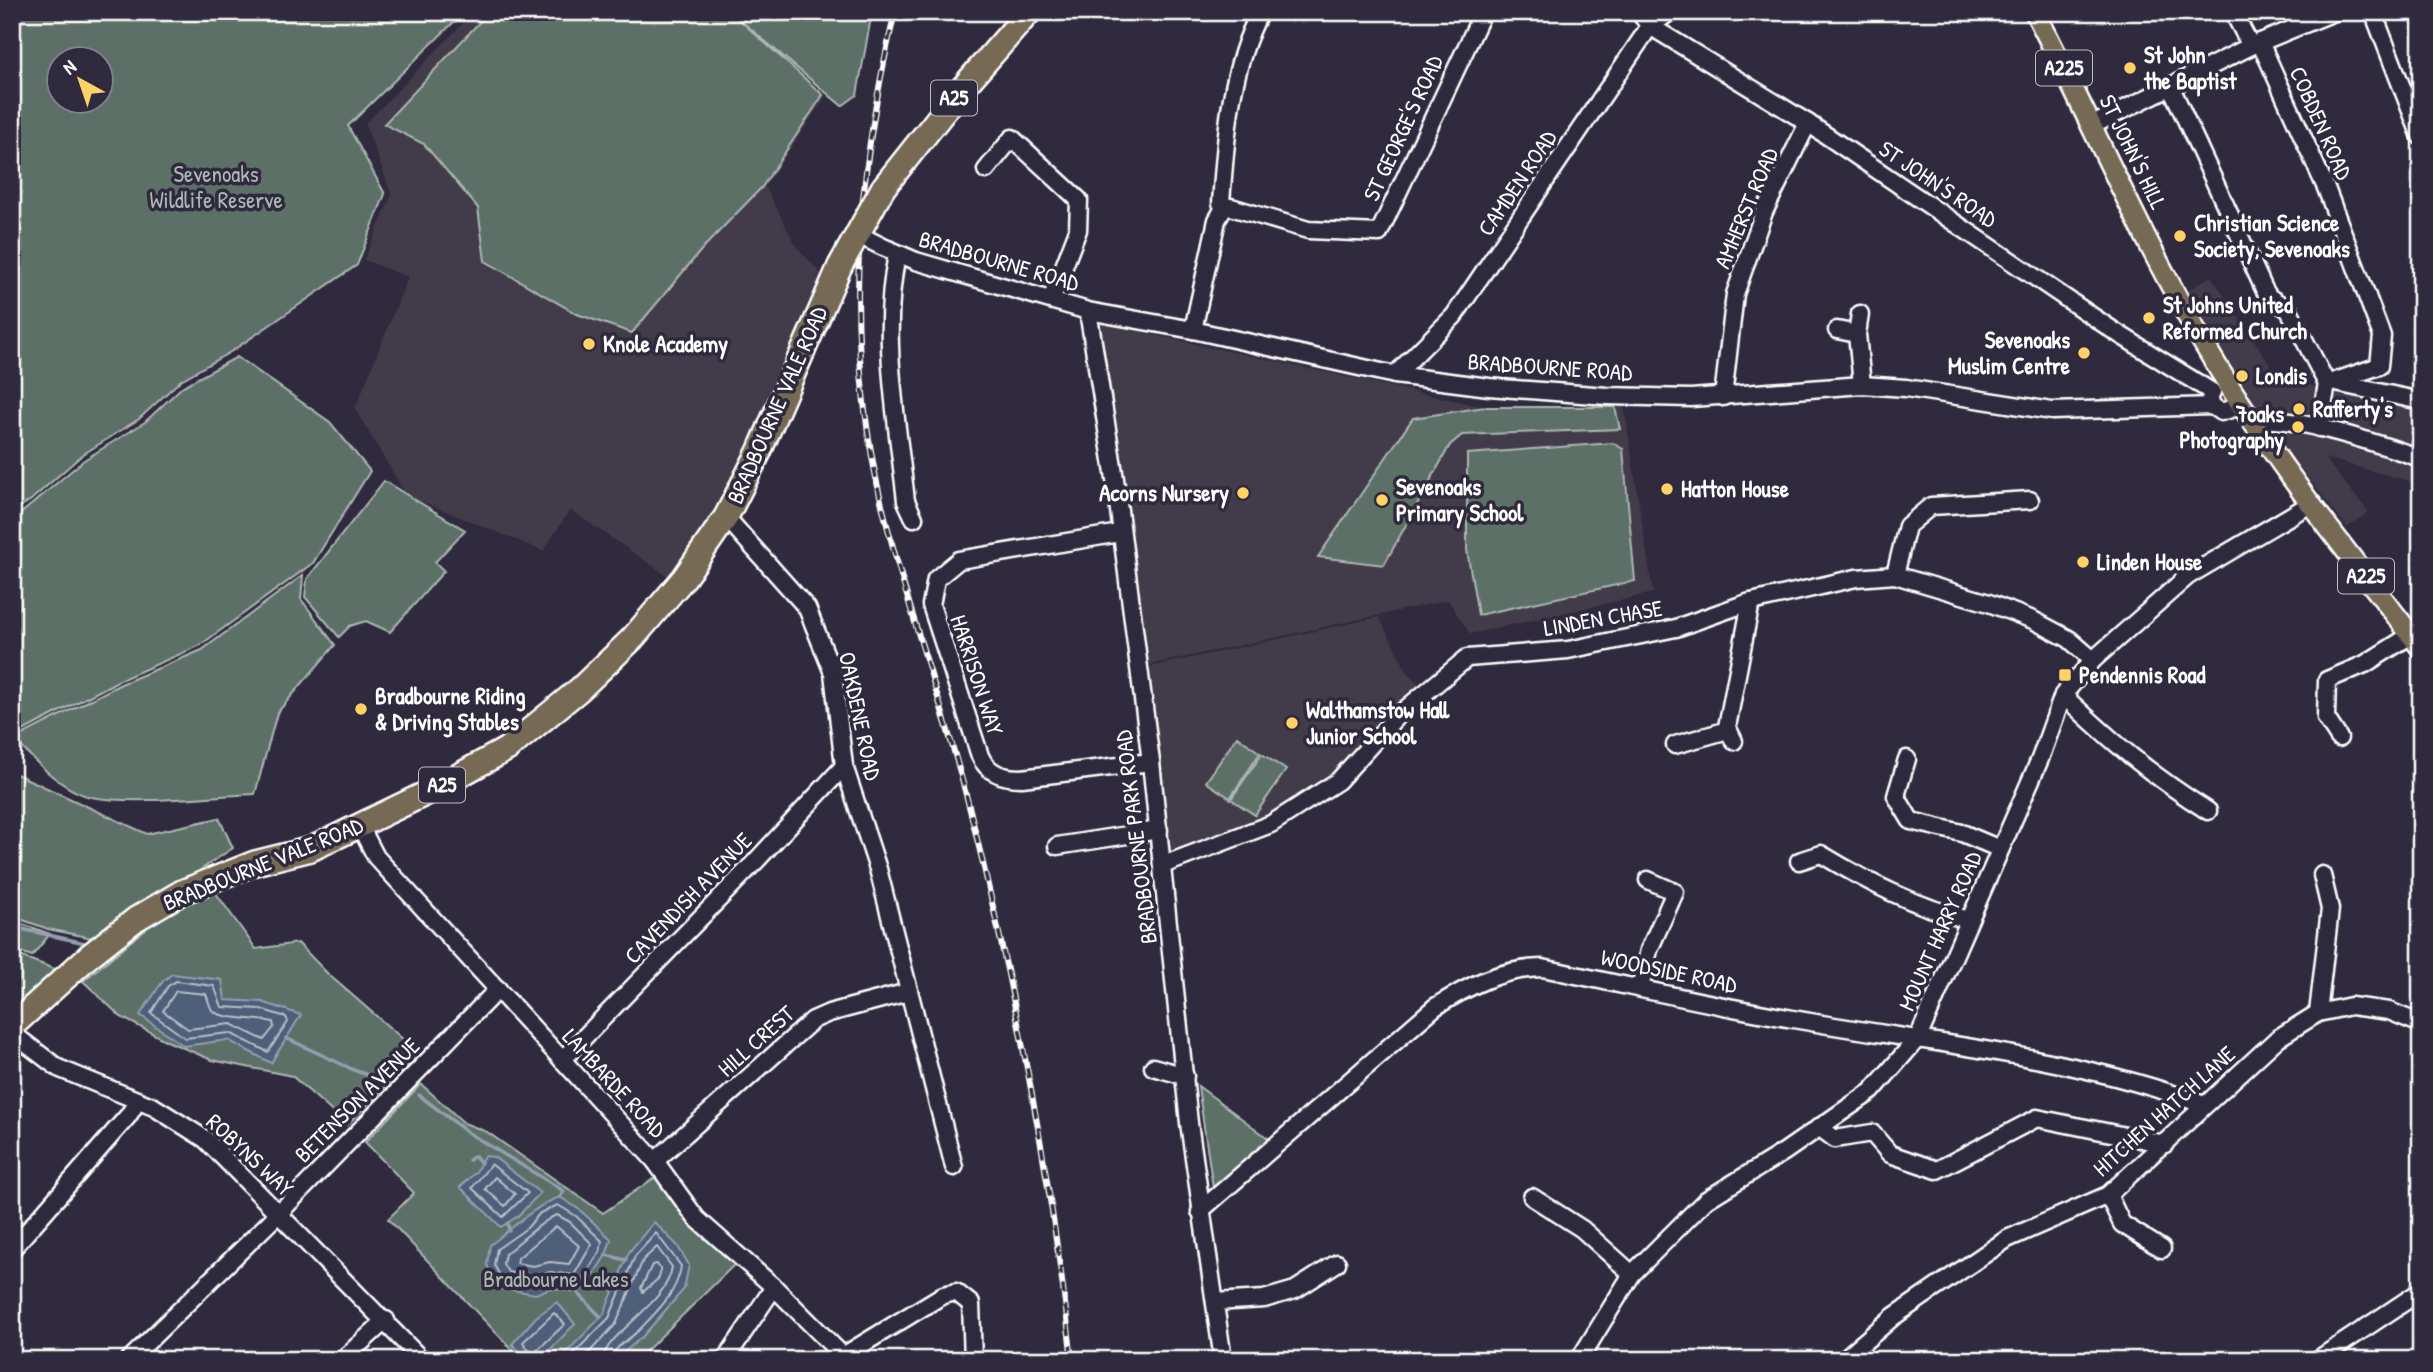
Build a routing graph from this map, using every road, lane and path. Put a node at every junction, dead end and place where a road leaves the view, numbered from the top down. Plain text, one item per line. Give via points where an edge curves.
1 (1029, 12) edge
2 (1260, 12) edge
3 (1483, 12) edge
4 (1639, 12) edge
5 (1670, 12) edge
6 (2035, 12) edge
7 (2233, 12) edge
8 (2334, 12) edge
9 (2373, 12) edge
10 (1650, 26) junction
11 (2255, 44) junction
12 (2170, 85) junction
13 (1808, 123) junction
14 (2093, 125) junction
15 (2421, 137) edge
16 (986, 170) dead end
17 (1224, 208) junction
18 (857, 234) junction
19 (897, 255) junction
20 (1051, 300) junction
21 (1088, 311) junction
22 (1860, 314) dead end
23 (1193, 330) junction
24 (1837, 330) dead end
25 (1857, 334) junction
26 (1395, 374) junction
27 (2331, 384) junction
28 (1863, 385) junction
29 (2217, 393) junction
30 (1723, 397) junction
31 (2421, 401) edge
32 (2241, 406) junction
33 (2253, 422) junction
34 (2319, 428) junction
35 (2421, 457) edge
36 (2030, 500) dead end
37 (2312, 503) junction
38 (726, 517) junction
39 (914, 518) dead end
40 (1120, 533) junction
41 (1895, 575) junction
42 (1751, 602) junction
43 (2416, 642) edge
44 (2093, 660) junction
45 (2063, 695) junction
46 (2339, 738) dead end
47 (1675, 745) dead end
48 (1907, 759) dead end
49 (1151, 762) junction
50 (844, 766) junction
51 (2208, 811) dead end
52 (360, 826) junction
53 (1159, 831) junction
54 (1057, 846) dead end
55 (2000, 849) junction
56 (1798, 861) dead end
57 (1163, 865) junction
58 (2322, 875) dead end
59 (1648, 880) dead end
60 (1969, 920) junction
61 (1640, 988) junction
62 (498, 989) junction
63 (908, 992) junction
64 (2318, 1013) junction
65 (2421, 1024) edge
66 (12, 1026) edge
67 (12, 1033) edge
68 (1918, 1038) junction
69 (562, 1060) junction
70 (1153, 1067) dead end
71 (1185, 1076) junction
72 (137, 1102) junction
73 (2204, 1105) junction
74 (1819, 1127) junction
75 (2165, 1144) junction
76 (655, 1161) junction
77 (954, 1167) dead end
78 (2108, 1195) junction
79 (1532, 1197) dead end
80 (1200, 1211) junction
81 (279, 1213) junction
82 (12, 1249) edge
83 (2162, 1250) dead end
84 (1337, 1263) dead end
85 (1632, 1274) junction
86 (774, 1287) junction
87 (2421, 1291) edge
88 (1215, 1302) junction
89 (386, 1320) junction
90 (845, 1358) edge
91 (128, 1360) edge
92 (342, 1360) edge
93 (422, 1360) edge
94 (724, 1360) edge
95 (973, 1360) edge
96 (1223, 1360) edge
97 (1579, 1360) edge
98 (1843, 1360) edge
99 (2317, 1360) edge

1 - 18 highway, BRADBOURNE VALE ROAD / A25, bridge via 883,188
2 - 17 street via 1238,67 1229,111
3 - 17 street, ST GEORGE'S ROAD via 1379,233 1308,230
4 - 10 street, ST JOHN'S ROAD
5 - 10 street, CAMDEN ROAD
6 - 14 main road, ST JOHN'S HILL / A225
7 - 11 street
8 - 11 street
9 - 15 street
10 - 13 street, ST JOHN'S ROAD
10 - 26 street, CAMDEN ROAD via 1454,316
11 - 12 street
11 - 27 street, COBDEN ROAD via 2326,188 2382,336 2379,366
12 - 14 street
12 - 27 street via 2264,289 2289,310
13 - 29 street, ST JOHN'S ROAD via 2110,328
13 - 30 street, AMHERST ROAD via 1764,212 1735,294
14 - 29 main road, ST JOHN'S HILL / A225 via 2177,296
16 - 20 street via 1012,138 1079,200 1078,230
17 - 23 street via 1217,220
18 - 19 street, BRADBOURNE ROAD, bridge
18 - 38 highway, BRADBOURNE VALE ROAD / A25, bridge via 760,452
19 - 20 street, BRADBOURNE ROAD
19 - 39 street, BRADBOURNE ROAD via 891,282 889,348 906,501
20 - 21 street, BRADBOURNE ROAD
21 - 23 street, BRADBOURNE ROAD
21 - 40 street, BRADBOURNE PARK ROAD
22 - 25 street
23 - 26 street, BRADBOURNE ROAD
24 - 25 street
25 - 28 street
26 - 30 street, BRADBOURNE ROAD via 1594,395
27 - 31 street
27 - 34 street
28 - 29 street, BRADBOURNE ROAD via 2052,411
28 - 30 street, BRADBOURNE ROAD
29 - 32 main road, ST JOHN'S HILL / A225
29 - 32 street, BRADBOURNE ROAD via 2221,412
32 - 33 main road, ST JOHN'S HILL / A225
33 - 34 street via 2264,418
33 - 37 main road, A225
34 - 35 street
36 - 41 street via 1931,506 1907,526
37 - 43 main road, A225
37 - 44 street, MOUNT HARRY ROAD via 2188,576
38 - 50 street, OAKDENE ROAD via 807,608 833,673
38 - 52 highway, BRADBOURNE VALE ROAD / A25 via 684,578 632,639 580,689 507,749
40 - 49 street, BRADBOURNE PARK ROAD
40 - 49 street, HARRISON WAY via 959,559 936,579 931,605 980,756 990,770 1022,778
41 - 42 street, LINDEN CHASE via 1856,578
41 - 44 street, LINDEN CHASE via 2033,620 2068,639
42 - 47 street via 1731,736
42 - 57 street, LINDEN CHASE via 1676,628 1567,650 1467,658 1396,717 1338,781 1271,824
43 - 46 street via 2327,680 2326,718
44 - 45 street, MOUNT HARRY ROAD
45 - 51 street via 2173,798
45 - 55 street, MOUNT HARRY ROAD
48 - 55 street via 1896,796 1908,827 1962,832
49 - 53 street, BRADBOURNE PARK ROAD
50 - 63 street, OAKDENE ROAD via 878,869
50 - 69 street, CAVENDISH AVENUE
52 - 62 street, LAMBARDE ROAD via 376,856
52 - 66 highway, BRADBOURNE VALE ROAD / A25 via 311,849 256,863 182,892 127,926
53 - 54 street
53 - 57 street, BRADBOURNE PARK ROAD
55 - 60 street, MOUNT HARRY ROAD
56 - 60 street via 1821,855 1924,908
57 - 71 street, BRADBOURNE PARK ROAD
58 - 64 street via 2330,909
59 - 61 street via 1675,892 1649,950
60 - 68 street, MOUNT HARRY ROAD
61 - 68 street, WOODSIDE ROAD via 1791,1019
61 - 80 street, WOODSIDE ROAD via 1542,968 1505,971 1465,988 1392,1042
62 - 69 street, LAMBARDE ROAD
62 - 81 street, BETENSON AVENUE
63 - 76 street, HILL CREST via 813,1020
63 - 77 street, OAKDENE ROAD
64 - 65 street, HITCHEN HATCH LANE via 2351,1006 2389,1011
64 - 73 street, HITCHEN HATCH LANE via 2278,1038
67 - 72 street, ROBYNS WAY via 58,1068
68 - 73 street, WOODSIDE ROAD via 2147,1086
68 - 74 street, MOUNT HARRY ROAD via 1872,1091
69 - 76 street, LAMBARDE ROAD
70 - 71 street
71 - 80 street, BRADBOURNE PARK ROAD
72 - 81 street, ROBYNS WAY via 154,1107 205,1139
72 - 82 street
73 - 75 street, HITCHEN HATCH LANE
74 - 75 street via 1835,1139 1872,1133 1890,1154 1937,1170 2037,1118
74 - 85 street, MOUNT HARRY ROAD via 1706,1200
75 - 78 street, HITCHEN HATCH LANE
76 - 86 street, LAMBARDE ROAD via 703,1226
78 - 83 street via 2122,1224
78 - 98 street, HITCHEN HATCH LANE via 2007,1239 1893,1317
79 - 85 street via 1583,1229
80 - 88 street, BRADBOURNE PARK ROAD
81 - 89 street, ROBYNS WAY
81 - 91 street, BETENSON AVENUE
84 - 88 street via 1295,1290 1264,1299
85 - 97 street, MOUNT HARRY ROAD
86 - 90 street, LAMBARDE ROAD
86 - 94 street
87 - 99 street
88 - 96 street, BRADBOURNE PARK ROAD
89 - 92 street
89 - 93 street, ROBYNS WAY
90 - 95 street via 943,1295 956,1292 971,1304

